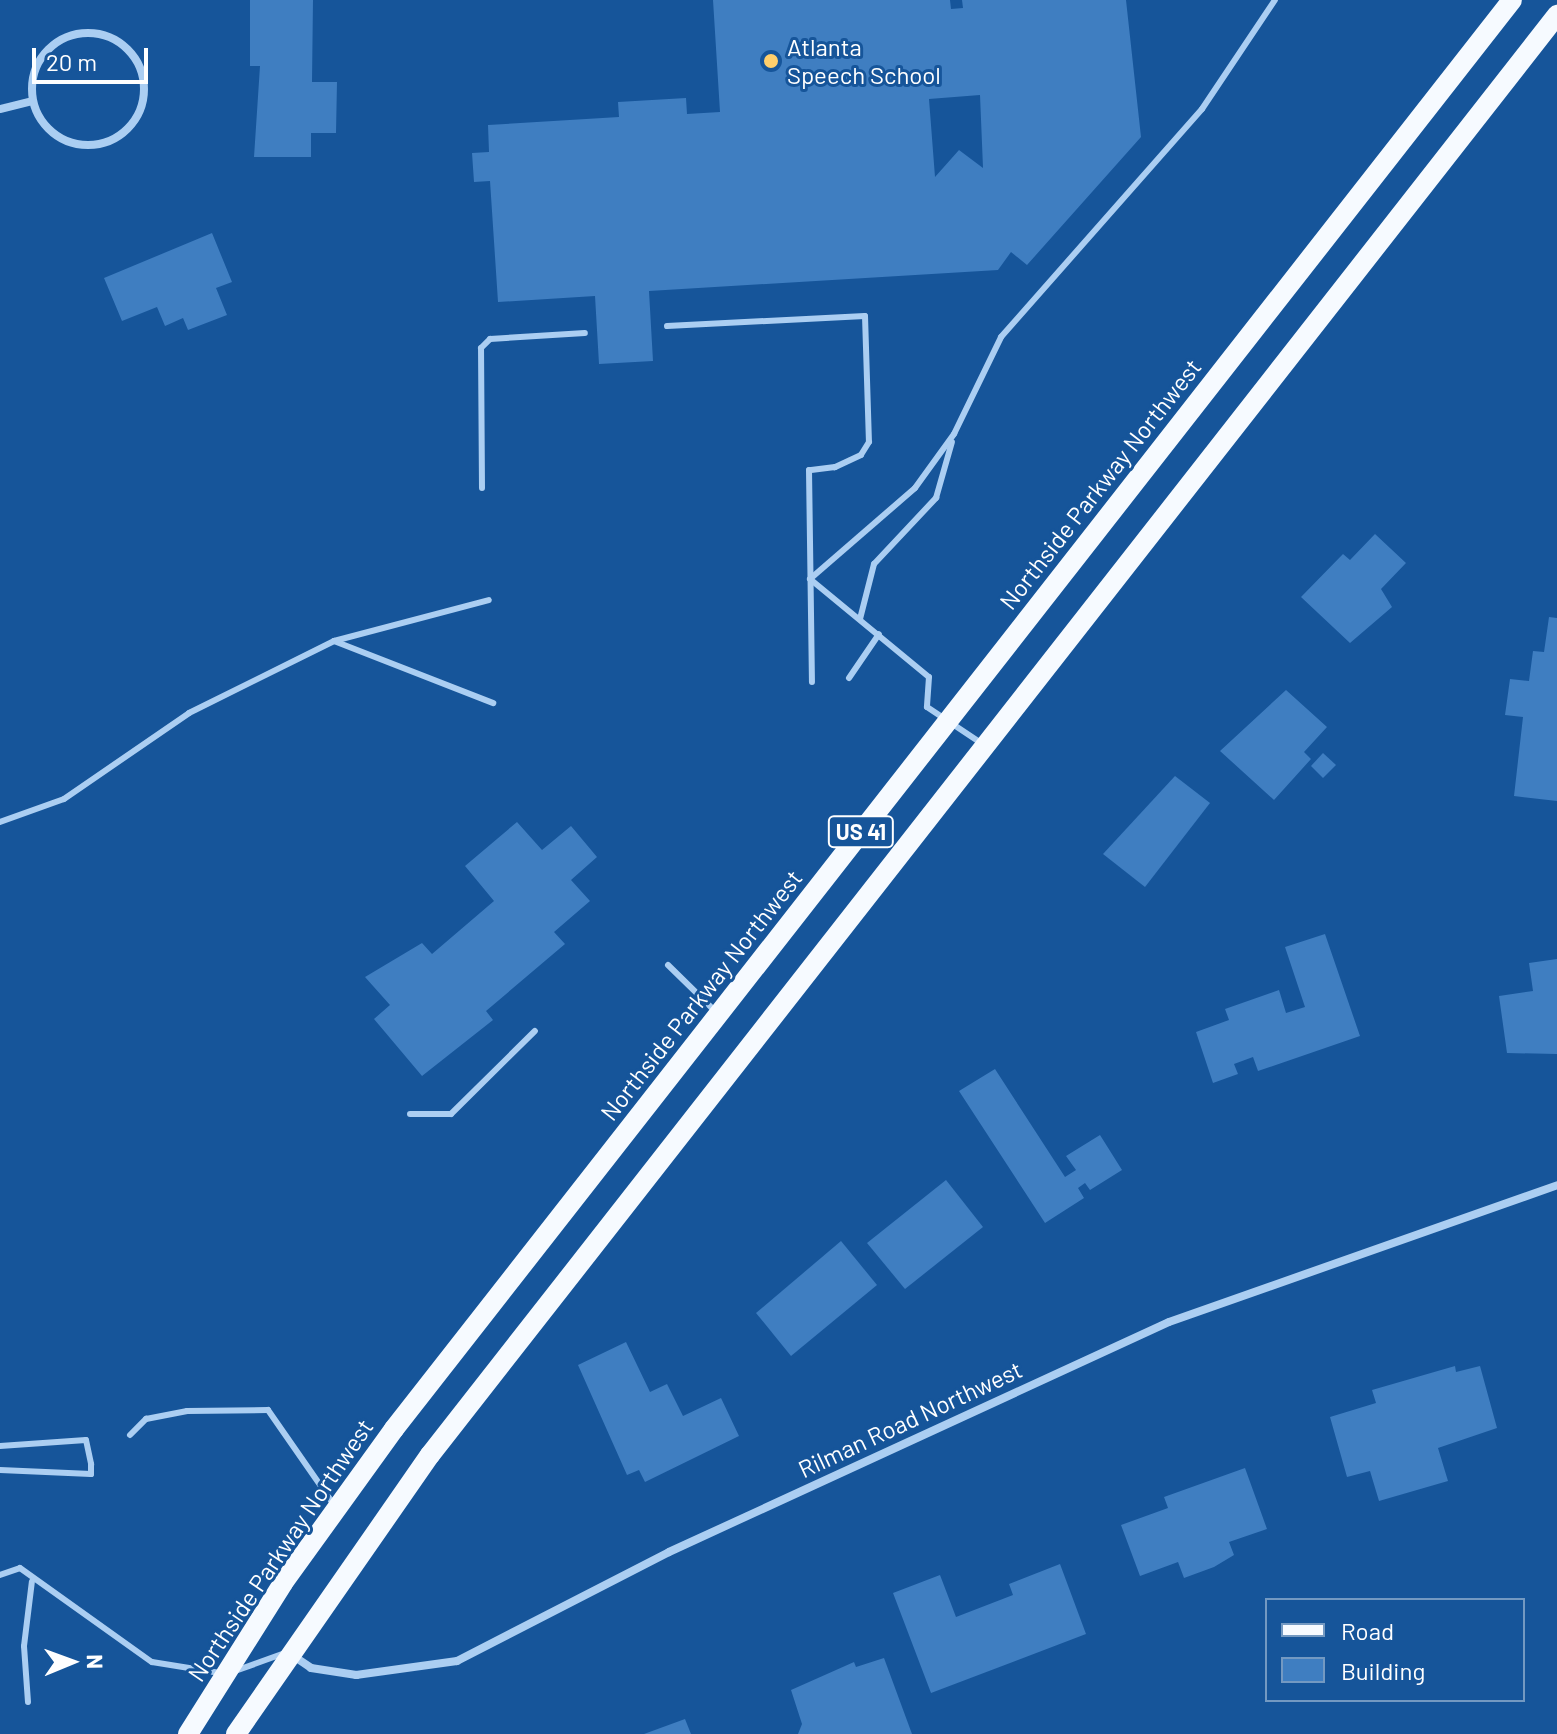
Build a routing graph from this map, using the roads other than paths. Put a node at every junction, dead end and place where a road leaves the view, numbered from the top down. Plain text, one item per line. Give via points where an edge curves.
1 (1275, 0) edge
2 (1512, 0) edge
3 (1557, 15) edge
4 (32, 101) junction
5 (0, 109) edge
6 (667, 326) dead end
7 (585, 333) dead end
8 (954, 434) junction
9 (482, 488) dead end
10 (810, 579) junction
11 (489, 600) dead end
12 (860, 619) junction
13 (879, 634) junction
14 (334, 641) junction
15 (849, 678) dead end
16 (812, 682) dead end
17 (493, 703) dead end
18 (948, 721) junction
19 (985, 746) junction
20 (0, 822) edge
21 (668, 965) dead end
22 (718, 1014) junction
23 (535, 1031) dead end
24 (410, 1114) dead end
25 (1557, 1185) edge
26 (130, 1435) dead end
27 (1, 1445) edge
28 (0, 1470) edge
29 (335, 1507) junction
30 (0, 1575) edge
31 (32, 1581) junction
32 (288, 1652) junction
33 (225, 1674) junction
34 (28, 1702) dead end
35 (188, 1734) edge
36 (236, 1734) edge

1 - 8 lane via 1202,109 1001,337
2 - 18 main road, Northside Parkway Northwest / US 41
3 - 19 main road, US 41
4 - 4 street via 57,137 100,145 136,120 143,77 119,41 76,33 40,58
4 - 5 street
6 - 10 lane via 865,316 872,428 861,455 809,470
7 - 9 lane via 490,339 481,348
8 - 10 lane via 915,488
8 - 12 lane via 936,498 874,564
10 - 12 lane
10 - 16 lane
11 - 14 lane
12 - 13 lane
13 - 15 lane
13 - 18 lane via 929,677 927,707
14 - 17 lane
14 - 20 lane via 189,713 64,799
18 - 19 lane
18 - 22 main road, Northside Parkway Northwest / US 41
19 - 32 main road, US 41 via 430,1455
21 - 22 lane
22 - 29 main road, Northside Parkway Northwest / US 41
23 - 24 lane via 451,1114
25 - 32 street, Rilman Road Northwest via 1169,1322 669,1552 457,1661 356,1675 311,1668
26 - 29 lane via 146,1419 187,1411 268,1410
27 - 28 lane via 86,1440 91,1474
29 - 33 main road, Northside Parkway Northwest / US 41
30 - 31 lane via 20,1568
31 - 33 lane via 152,1662
31 - 34 lane via 24,1646
32 - 33 lane
32 - 36 main road, US 41
33 - 35 main road, Northside Parkway Northwest / US 41

